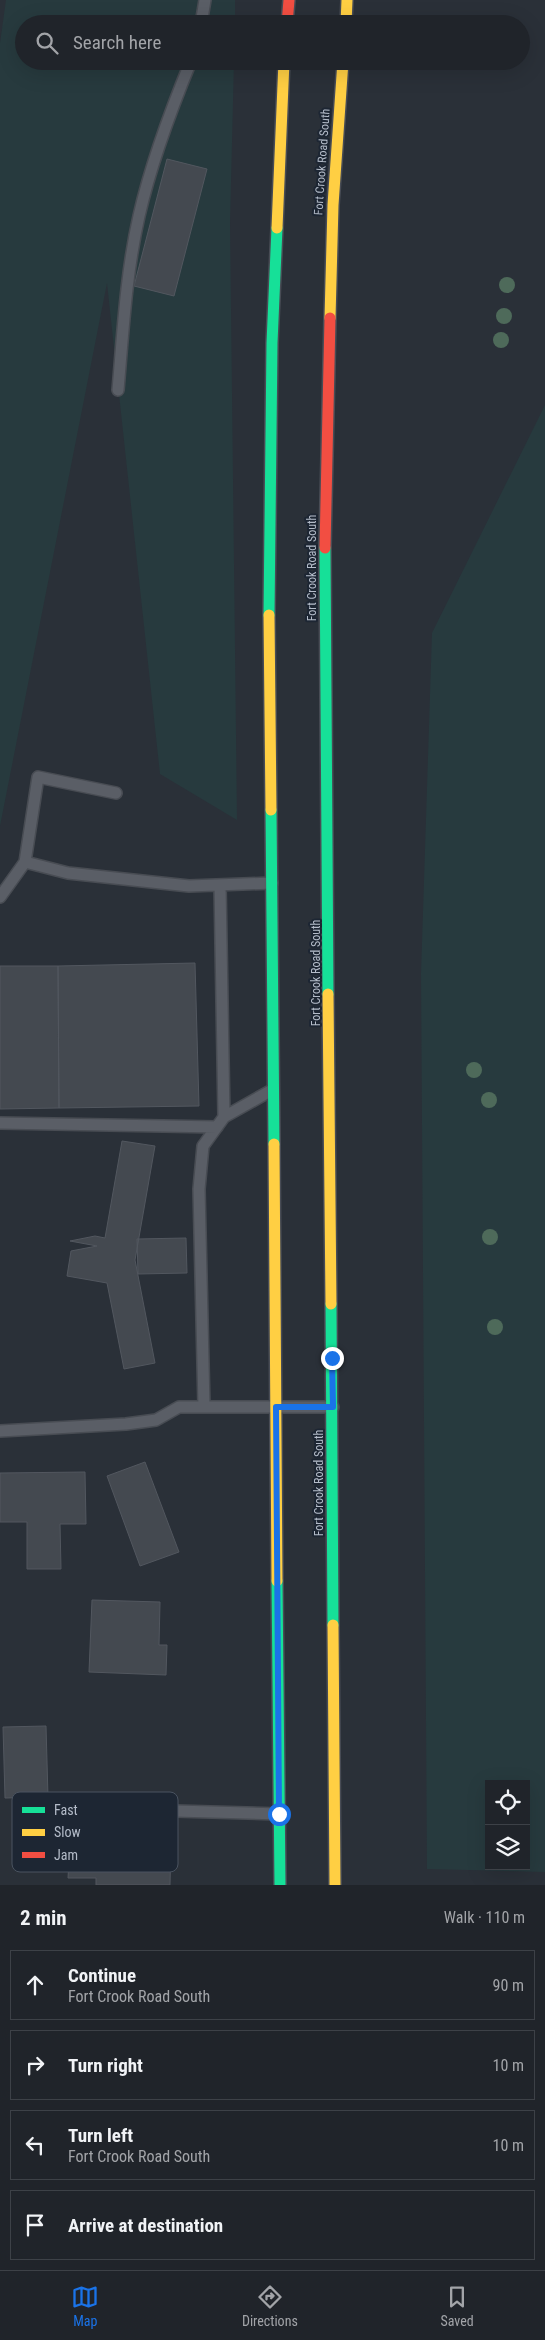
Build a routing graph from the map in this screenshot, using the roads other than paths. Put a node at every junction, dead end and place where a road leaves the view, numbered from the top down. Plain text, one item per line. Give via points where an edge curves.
1 (205, 0) edge
2 (289, 0) edge
3 (347, 0) edge
4 (202, 15) edge
5 (288, 15) edge
6 (346, 15) edge
7 (187, 70) edge
8 (284, 70) edge
9 (342, 70) edge
10 (118, 390) dead end
11 (116, 793) dead end
12 (25, 862) junction
13 (272, 883) junction
14 (220, 885) junction
15 (0, 897) edge
16 (273, 1089) junction
17 (224, 1117) junction
18 (0, 1123) edge
19 (217, 1127) junction
20 (204, 1407) junction
21 (276, 1407) junction
22 (333, 1407) junction
23 (0, 1431) edge
24 (178, 1811) edge
25 (279, 1814) junction
26 (280, 1885) edge
27 (335, 1885) edge

1 - 4 lane
2 - 5 main road
3 - 6 main road
7 - 10 lane via 166,121 138,217 126,296
8 - 13 main road via 272,343
9 - 22 main road, Fort Crook Road South via 333,205 325,528
11 - 12 lane via 38,777
12 - 14 lane via 68,873 189,886
12 - 15 lane
13 - 14 lane
13 - 16 main road
14 - 17 lane
16 - 17 lane
16 - 21 main road
17 - 19 lane
18 - 19 lane
19 - 20 lane via 203,1146 200,1189
20 - 21 lane
20 - 23 lane via 179,1407 156,1420 126,1424
21 - 22 lane
21 - 25 main road
22 - 27 main road, Fort Crook Road South
24 - 25 lane
25 - 26 main road

